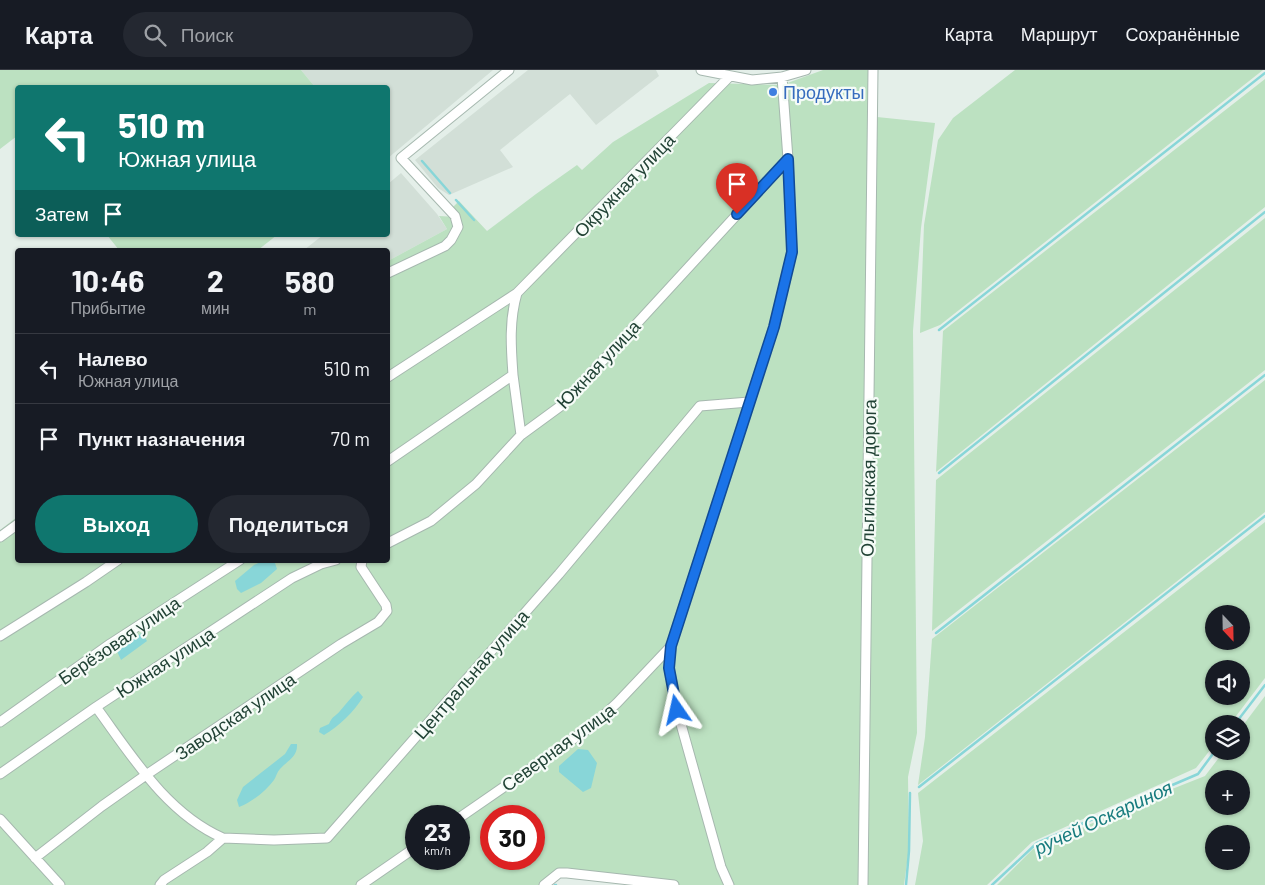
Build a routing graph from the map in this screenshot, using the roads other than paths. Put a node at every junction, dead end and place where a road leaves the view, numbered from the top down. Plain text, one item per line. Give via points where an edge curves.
1 (509, 70) edge
2 (701, 70) edge
3 (806, 70) edge
4 (872, 70) edge
5 (730, 76) junction
6 (782, 77) junction
7 (788, 159) junction
8 (390, 272) edge
9 (517, 293) junction
10 (513, 375) junction
11 (390, 376) edge
12 (749, 402) junction
13 (520, 436) junction
14 (390, 460) edge
15 (15, 526) edge
16 (0, 537) edge
17 (390, 542) edge
18 (114, 563) edge
19 (235, 563) edge
20 (325, 563) edge
21 (362, 563) edge
22 (0, 636) edge
23 (671, 646) junction
24 (96, 707) junction
25 (0, 722) edge
26 (0, 774) edge
27 (146, 775) junction
28 (470, 810) edge
29 (0, 819) edge
30 (223, 838) junction
31 (405, 855) edge
32 (35, 858) junction
33 (60, 885) edge
34 (160, 885) edge
35 (361, 885) edge
36 (544, 885) edge
37 (674, 885) edge
38 (730, 885) edge
39 (863, 885) edge

1 - 8 street via 401,158 455,216 458,227 445,246
2 - 5 street
3 - 6 street
4 - 39 street, Ольгинская дорога
5 - 6 street via 752,80
5 - 9 street, Окружная улица
6 - 7 street
7 - 12 street via 792,252 774,327
7 - 13 street, Южная улица via 562,406
9 - 10 street via 512,311
9 - 11 street, Окружная улица
10 - 13 street
10 - 14 street
12 - 23 street
12 - 30 street, Центральная улица via 700,406 559,574 327,838
13 - 17 street, Южная улица via 476,484 431,521
15 - 16 street
18 - 22 street
19 - 25 street, Берёзовая улица via 110,644
20 - 24 street, Южная улица via 292,578
21 - 27 street, Заводская улица via 361,567 386,605 387,610 378,622
23 - 28 street, Северная улица via 592,726
23 - 38 street via 669,668 677,710 721,866
24 - 26 street, Южная улица
24 - 27 street
27 - 30 street via 182,812
27 - 32 street, Заводская улица
29 - 32 street
30 - 34 street
31 - 35 street
32 - 33 street
36 - 37 street via 559,874 568,873

